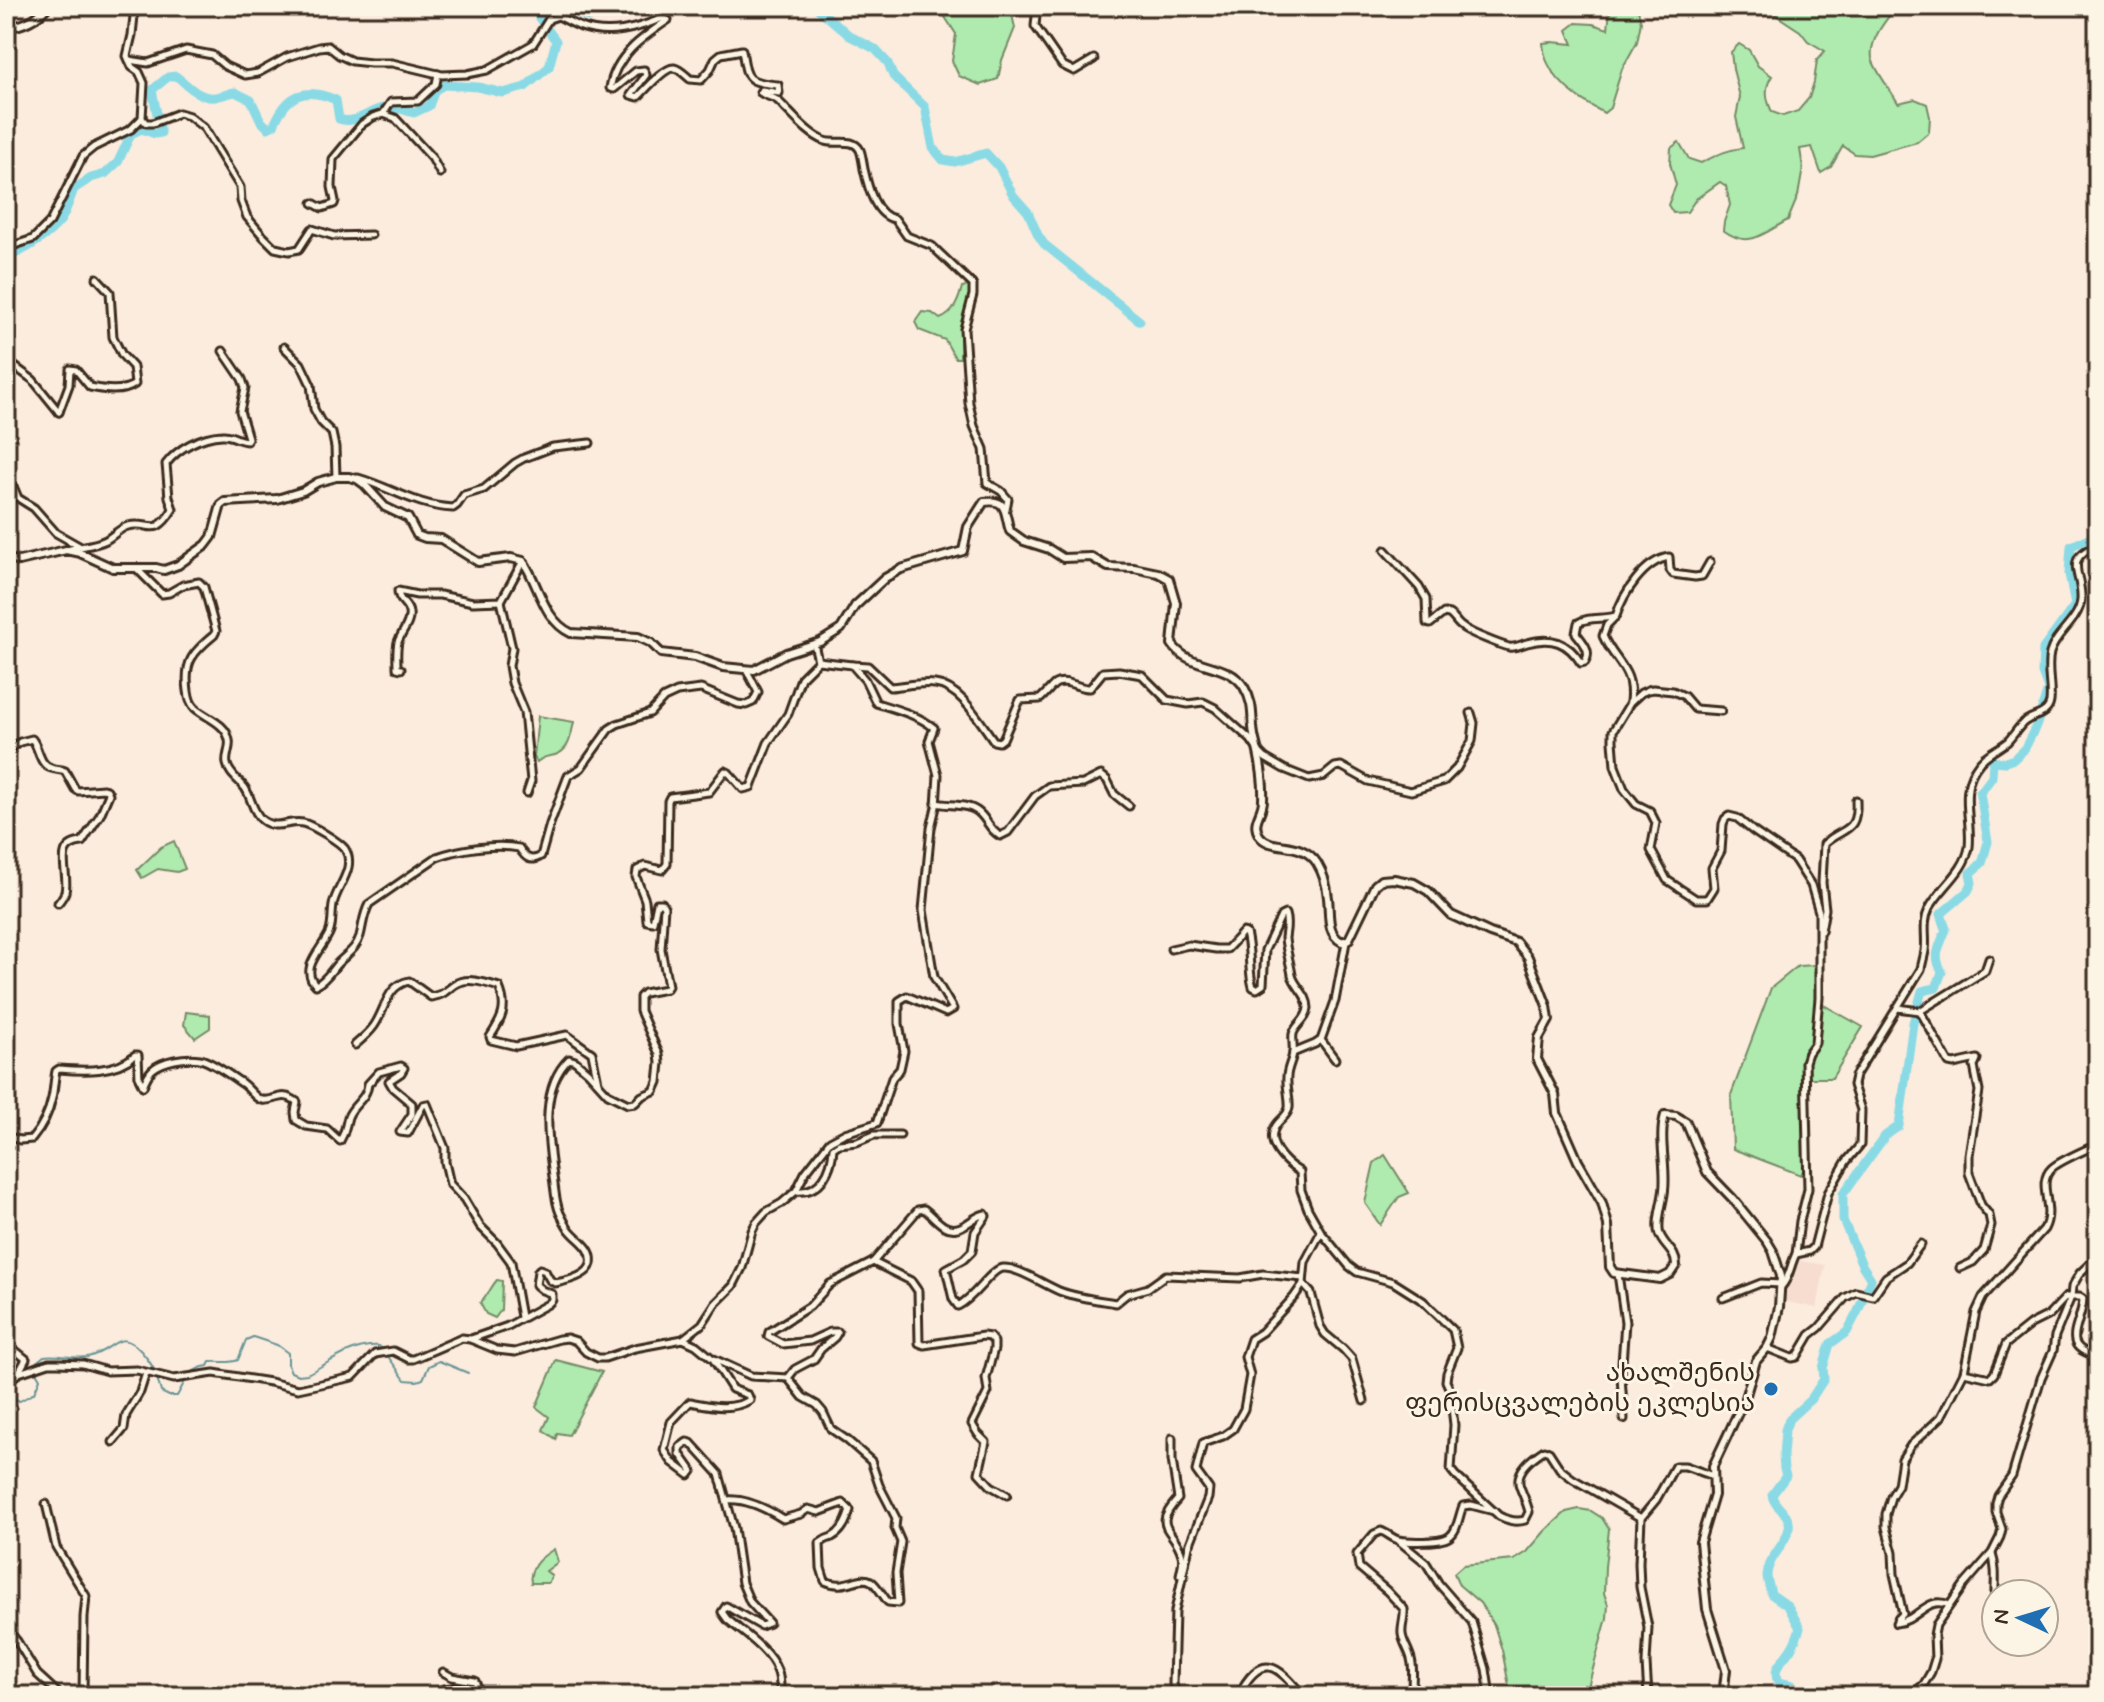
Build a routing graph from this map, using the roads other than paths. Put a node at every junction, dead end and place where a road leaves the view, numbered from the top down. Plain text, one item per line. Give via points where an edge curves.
1 (48, 6) edge
2 (135, 6) edge
3 (1037, 6) edge
4 (6, 28) edge
5 (1094, 59) dead end
6 (129, 60) junction
7 (438, 74) junction
8 (383, 114) junction
9 (142, 118) junction
10 (440, 173) dead end
11 (313, 203) dead end
12 (371, 235) dead end
13 (6, 248) edge
14 (97, 278) dead end
15 (284, 347) dead end
16 (223, 351) dead end
17 (6, 360) edge
18 (590, 443) dead end
19 (336, 477) junction
20 (349, 477) junction
21 (6, 481) edge
22 (1006, 509) junction
23 (2098, 545) edge
24 (80, 546) junction
25 (66, 550) junction
26 (1385, 550) dead end
27 (6, 559) edge
28 (523, 561) junction
29 (1710, 562) dead end
30 (137, 568) junction
31 (501, 601) junction
32 (1616, 616) junction
33 (814, 643) junction
34 (818, 661) junction
35 (852, 665) junction
36 (401, 669) dead end
37 (747, 671) junction
38 (1630, 703) junction
39 (1721, 711) dead end
40 (1471, 713) dead end
41 (6, 751) edge
42 (1260, 753) junction
43 (527, 793) dead end
44 (1856, 800) dead end
45 (936, 803) junction
46 (1129, 806) dead end
47 (58, 903) dead end
48 (1820, 936) junction
49 (1346, 942) junction
50 (1171, 949) dead end
51 (1989, 959) dead end
52 (1897, 1008) junction
53 (1917, 1011) junction
54 (1321, 1040) junction
55 (355, 1045) dead end
56 (1293, 1053) junction
57 (1335, 1059) dead end
58 (598, 1083) junction
59 (900, 1135) dead end
60 (6, 1136) edge
61 (2098, 1144) edge
62 (796, 1191) junction
63 (1321, 1232) junction
64 (1921, 1244) dead end
65 (1796, 1254) junction
66 (2098, 1256) edge
67 (873, 1262) junction
68 (1960, 1268) dead end
69 (1618, 1274) junction
70 (1303, 1281) junction
71 (1781, 1286) junction
72 (2071, 1297) junction
73 (1723, 1298) dead end
74 (521, 1317) junction
75 (470, 1339) junction
76 (683, 1339) junction
77 (1767, 1348) junction
78 (6, 1352) edge
79 (2098, 1356) edge
80 (713, 1359) junction
81 (1964, 1372) junction
82 (19, 1373) junction
83 (152, 1375) junction
84 (788, 1378) junction
85 (6, 1382) edge
86 (1364, 1401) dead end
87 (1624, 1419) dead end
88 (1172, 1438) dead end
89 (113, 1442) dead end
90 (1713, 1476) junction
91 (1007, 1495) dead end
92 (727, 1500) junction
93 (46, 1504) dead end
94 (1495, 1512) junction
95 (1641, 1518) junction
96 (1399, 1540) junction
97 (1992, 1553) junction
98 (1184, 1576) junction
99 (1995, 1578) edge
100 (1949, 1605) junction
101 (6, 1628) edge
102 (443, 1672) dead end
103 (6, 1683) edge
104 (19, 1696) edge
105 (61, 1696) edge
106 (83, 1696) edge
107 (432, 1696) edge
108 (780, 1696) edge
109 (1177, 1696) edge
110 (1238, 1696) edge
111 (1303, 1696) edge
112 (1414, 1696) edge
113 (1490, 1696) edge
114 (1648, 1696) edge
115 (1723, 1696) edge
116 (1912, 1696) edge

1 - 4 street via 38,17
2 - 6 street
3 - 5 street via 1035,26 1062,65 1074,71
6 - 7 street via 148,63 186,50 212,55 245,75 328,46 352,61 392,63
6 - 9 street via 144,83
7 - 8 street via 436,84 418,101 391,102
7 - 22 street via 487,70 533,44 549,19 558,16 604,32 668,20 627,51 611,79 614,89 644,70 646,75 631,95 638,97 666,70 701,80 721,54 742,50 751,79 778,85 779,93 760,92 776,99 822,140 859,149 879,210 895,219 907,236 932,246 973,285 964,329 969,403 984,449 987,483 1008,499
8 - 10 street via 395,118
8 - 11 street via 362,124 333,159 334,204 322,208
9 - 12 street via 153,123 179,113 208,131 240,187 247,217 275,248 299,249 312,229 334,236
9 - 13 street via 83,156 50,222 33,239
14 - 17 street via 110,292 113,337 133,367 132,387 90,387 70,369 59,412 33,380
15 - 19 street via 301,364 314,409 332,433
16 - 24 street via 245,388 240,411 247,441 221,435 173,454 166,464 173,509 160,525 126,526 106,540
18 - 20 street via 553,447 524,458 484,489 464,495 453,508 416,503
19 - 20 street
19 - 30 street via 277,499 225,502 206,545 164,570
20 - 28 street via 364,484 385,507 408,518 417,535 441,539 478,562
21 - 24 street via 56,533
22 - 33 street via 994,500 984,502 968,527 963,551 913,564 885,578 855,606 841,629
22 - 42 street via 1010,531 1063,558 1091,557 1108,567 1134,568 1169,579 1176,603 1172,644 1183,656 1231,674 1242,684 1252,705
23 - 52 street via 2078,558 2075,573 2081,601 2050,652 2050,704 1985,755 1971,775 1969,850 1925,918 1921,969
24 - 25 street
25 - 27 street
25 - 30 street via 113,568
26 - 32 street via 1426,599 1427,623 1449,614 1462,627 1505,646 1561,643 1585,662 1588,655 1576,633 1578,623
28 - 31 street
28 - 37 street via 537,593 564,630 638,637 661,653
29 - 32 street via 1702,576 1686,577 1673,574 1665,556 1642,574
30 - 37 street via 162,594 192,582 204,587 216,631 188,664 189,701 226,733 227,768 246,789 258,816 277,826 302,823 346,850 346,874 334,901 330,931 312,961 310,974 316,985 351,953 369,904 437,857 502,844 519,848 530,859 541,856 568,776 581,768 609,729 650,713 677,692 701,689 746,705 758,692
31 - 36 street via 398,591 410,615 396,651
31 - 43 street via 512,648 512,683 524,712 531,781
32 - 38 street via 1603,636 1628,676
33 - 34 street
33 - 37 street
34 - 35 street
34 - 58 street via 801,678 751,787 743,789 725,771 709,792 670,797 667,864 662,870 640,867 636,877 645,896 647,921 653,922 657,903 664,907 661,949 668,986 640,997 640,1011 659,1054 657,1087 630,1105
35 - 42 street via 868,666 890,687 935,684 950,689 999,742 1020,700 1040,699 1061,682 1090,688 1103,672 1130,672 1142,675 1167,700 1215,708
35 - 45 street via 876,703 934,728 929,741 938,775
38 - 39 street via 1653,689 1684,696 1695,709
38 - 48 street via 1613,731 1615,766 1624,789 1656,823 1651,850 1667,880 1696,899 1707,899 1714,888 1712,868 1721,851 1725,819 1737,818 1795,860 1811,885
40 - 42 street via 1472,741 1457,768 1444,781 1411,791 1368,781 1341,766 1309,779
41 - 47 street via 32,739 44,764 65,771 75,789 103,789 109,794 82,842 68,848 64,894
42 - 49 street via 1264,797 1257,830 1270,844 1298,848 1316,861 1332,932
44 - 48 street via 1855,822 1824,844
45 - 46 street via 975,809 1000,836 1049,786 1083,784 1101,775
45 - 62 street via 923,910 934,977 953,1009 946,1013 907,996 899,1001 904,1051 877,1123 830,1141
48 - 65 street via 1818,1022 1804,1076 1808,1189
49 - 54 street
49 - 69 street via 1375,885 1394,879 1414,883 1451,915 1523,948 1548,1011 1537,1059 1582,1169 1602,1203 1610,1267
50 - 56 street via 1227,949 1246,933 1250,978 1257,989 1263,985 1266,946 1285,914 1293,978 1307,999 1306,1016 1294,1033
51 - 53 street via 1985,971
52 - 53 street
52 - 65 street via 1855,1076 1860,1145 1828,1193 1814,1247
53 - 68 street via 1949,1063 1977,1059 1979,1091 1969,1173 1991,1225 1984,1250
54 - 56 street
54 - 57 street
55 - 58 street via 374,1027 399,983 409,981 431,997 444,995 457,983 482,982 499,987 505,1000 491,1040 516,1046 567,1035 592,1053
56 - 63 street via 1287,1075 1289,1106 1273,1137 1278,1154 1300,1172 1303,1197
58 - 74 street via 569,1059 552,1090 548,1115 558,1209 588,1248 590,1268 555,1283 540,1269 536,1285 552,1294 552,1300
59 - 62 street via 839,1144 821,1183
60 - 74 street via 32,1139 49,1109 59,1069 113,1067 135,1055 143,1086 154,1068 171,1060 201,1059 258,1099 291,1097 297,1102 296,1120 327,1129 340,1141 368,1084 379,1072 401,1066 401,1073 389,1081 412,1104 400,1132 408,1133 427,1104 445,1148 450,1184 511,1262
61 - 81 street via 2051,1169 2044,1190 2048,1221 1983,1297
62 - 76 street via 756,1223 733,1286
63 - 70 street via 1305,1262
63 - 94 street via 1357,1272 1393,1282 1453,1330 1457,1348 1446,1381 1454,1425 1451,1470
64 - 77 street via 1873,1296 1856,1292 1845,1298 1797,1357
65 - 71 street
66 - 72 street via 2080,1273
67 - 70 street via 924,1209 952,1229 986,1216 975,1232 972,1251 946,1269 958,1306 997,1269 1010,1267 1060,1292 1116,1303 1166,1275 1263,1274
67 - 84 street via 830,1284 810,1306 769,1332 783,1344 838,1332
67 - 91 street via 911,1281 918,1291 919,1343 983,1336 994,1342 988,1392 972,1424 986,1442 979,1473
69 - 71 street via 1660,1279 1676,1265 1658,1226 1665,1179 1663,1121 1671,1115 1686,1122 1707,1172 1767,1241 1779,1266
69 - 87 street via 1625,1322
70 - 86 street via 1325,1334 1352,1359
70 - 98 street via 1287,1306 1251,1339 1245,1357 1249,1389 1233,1429 1203,1443 1196,1471 1209,1489 1208,1498 1189,1546
71 - 73 street via 1761,1283
71 - 77 street
72 - 79 street via 2084,1302 2074,1343
72 - 81 street via 2006,1344 1990,1378
72 - 97 street via 2012,1476 1998,1496 2002,1529
74 - 75 street
75 - 76 street via 515,1352 567,1338 598,1358
75 - 83 street via 455,1340 413,1359 393,1351 380,1353 353,1377 298,1389 214,1373 184,1378
76 - 80 street
77 - 90 street via 1756,1361
78 - 82 street via 16,1351 26,1359
80 - 84 street via 751,1376
80 - 92 street via 730,1388 750,1400 721,1408 690,1402 671,1422 664,1450 689,1475 692,1471 680,1447 691,1443 719,1474
81 - 100 street via 1941,1417 1902,1459 1886,1514 1903,1614 1896,1623 1934,1602
82 - 83 street via 49,1363
82 - 85 street
83 - 89 street
84 - 92 street via 823,1412 831,1429 873,1466 901,1542 898,1603 888,1602 871,1581 825,1581 820,1543 847,1522 850,1510 843,1503 783,1519 737,1499
88 - 98 street via 1178,1499 1165,1521 1183,1557
90 - 95 street via 1675,1466
90 - 115 street via 1714,1495 1700,1542 1707,1609 1726,1670
92 - 108 street via 742,1583 769,1623 761,1626 726,1606 722,1612 778,1670
93 - 106 street via 56,1547 86,1596
94 - 95 street via 1519,1522 1528,1517 1519,1475 1544,1450 1573,1479
94 - 96 street via 1463,1506 1450,1537
95 - 114 street
96 - 112 street via 1381,1531 1374,1534 1357,1559 1359,1567 1404,1609 1401,1629 1412,1663
96 - 113 street via 1426,1563 1472,1622
97 - 99 street
97 - 100 street
98 - 109 street via 1175,1611
100 - 116 street via 1936,1625 1931,1672
101 - 105 street via 37,1674
102 - 107 street via 477,1686 443,1688
103 - 104 street
110 - 111 street via 1253,1673 1271,1667

